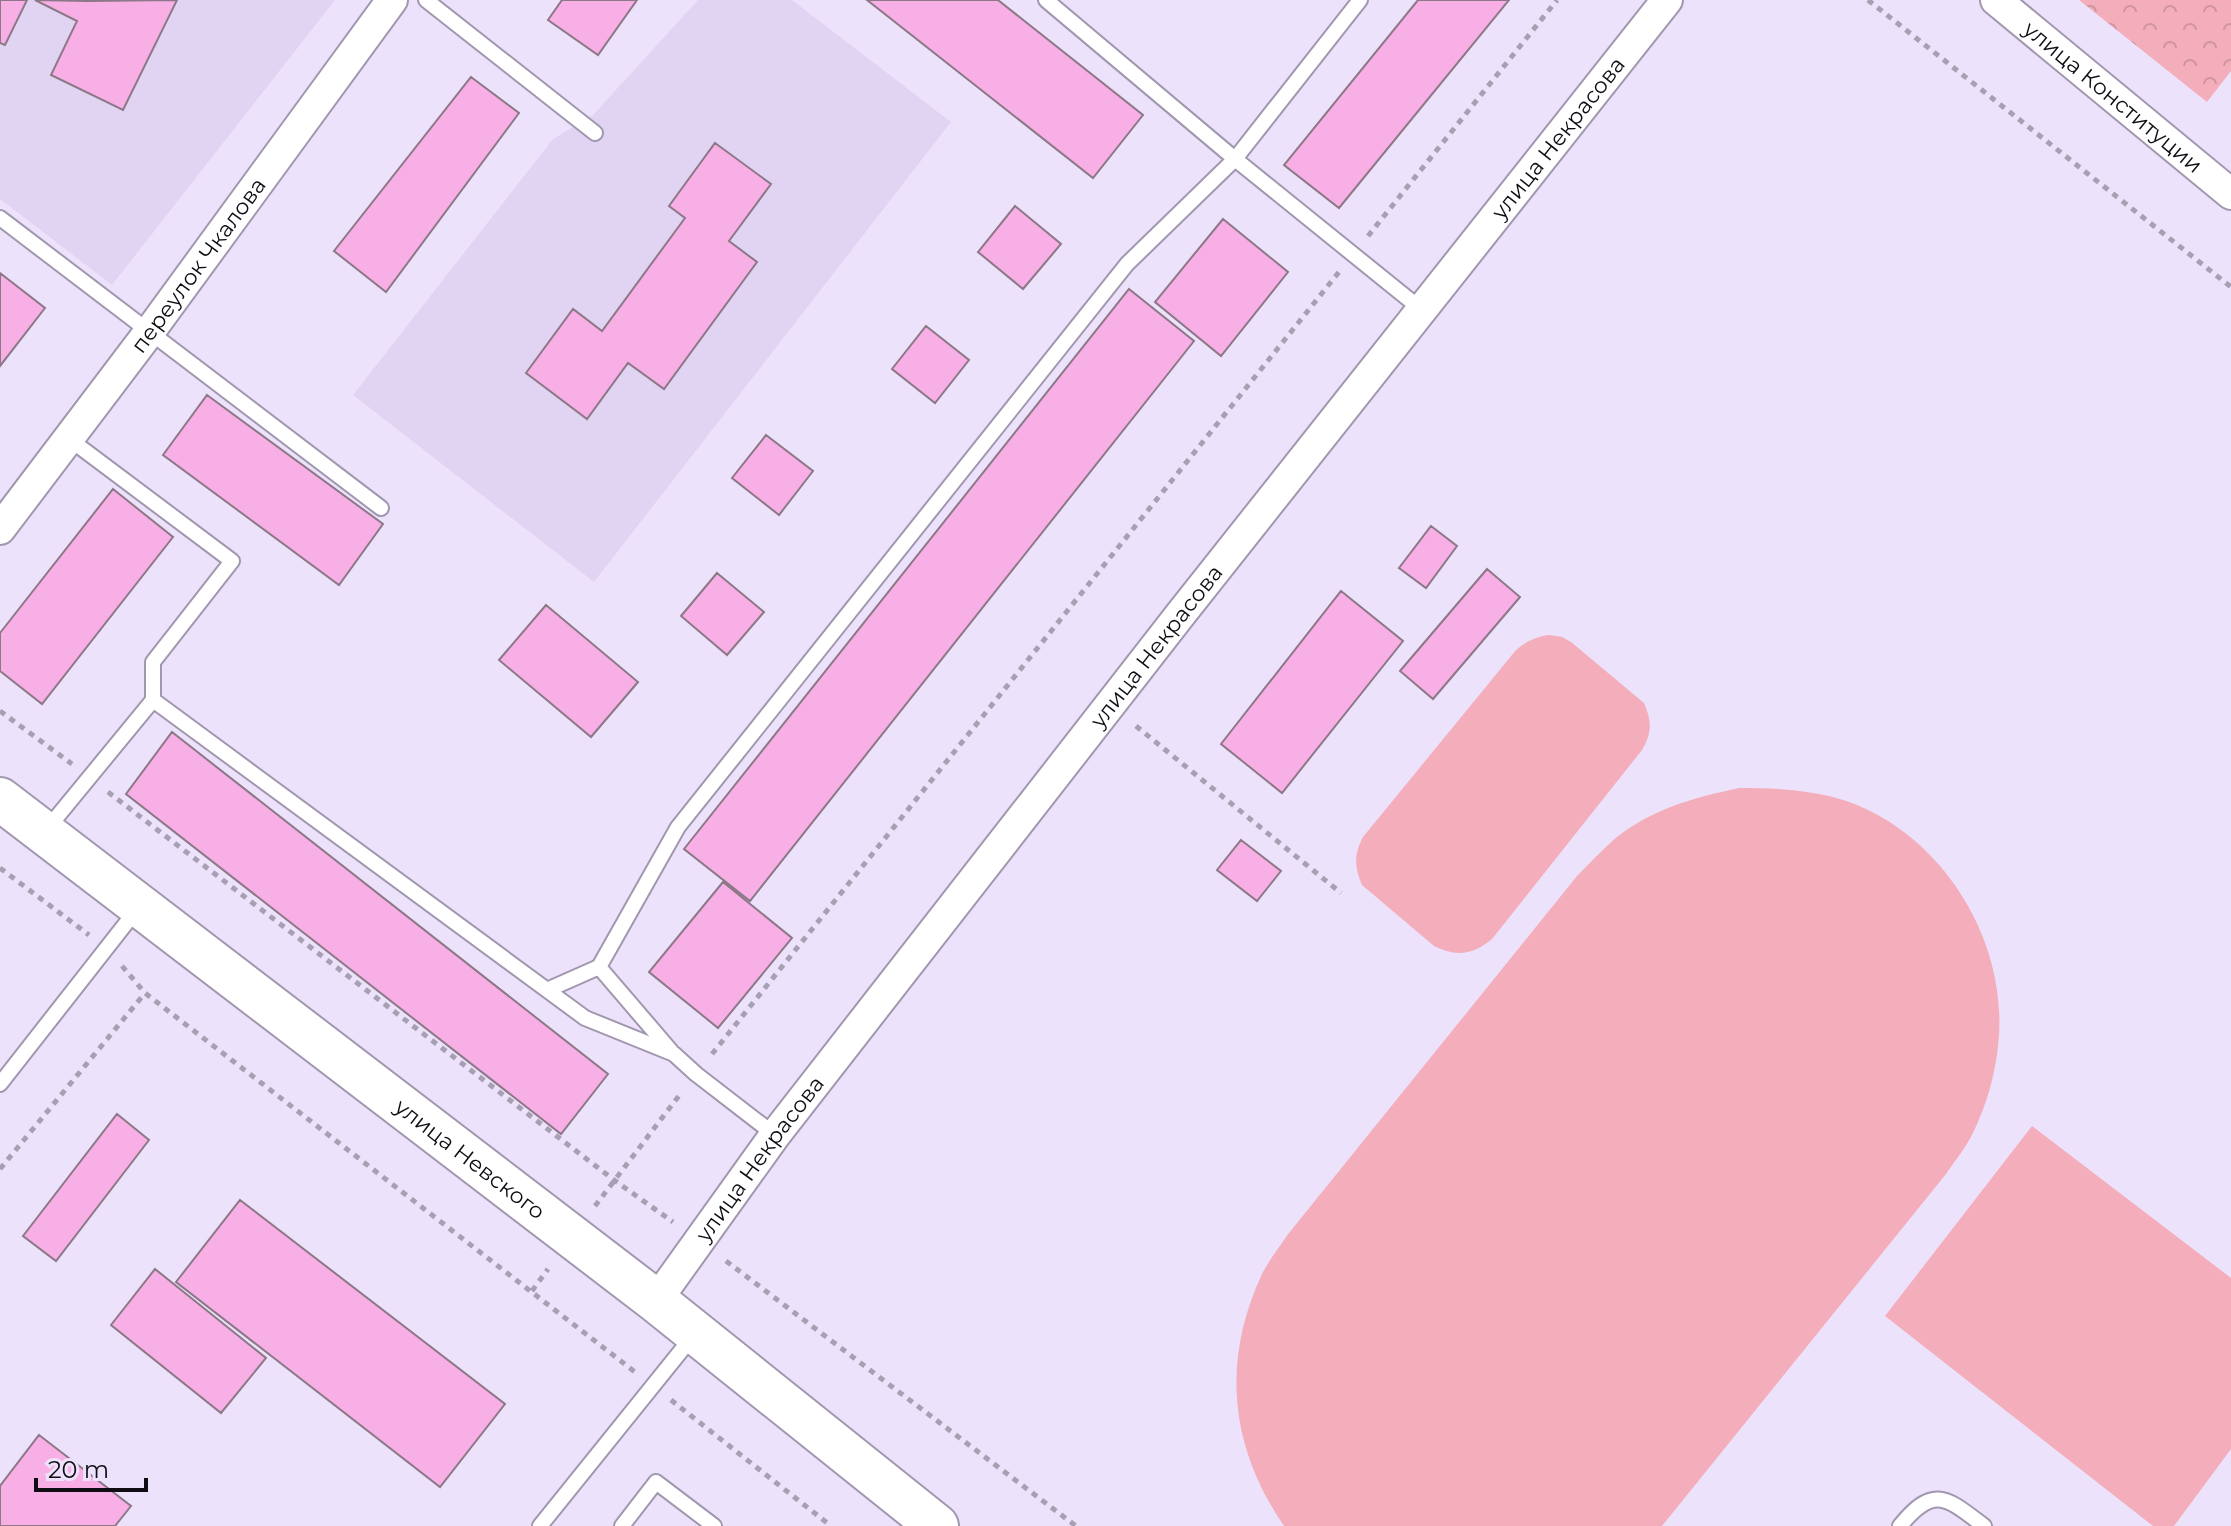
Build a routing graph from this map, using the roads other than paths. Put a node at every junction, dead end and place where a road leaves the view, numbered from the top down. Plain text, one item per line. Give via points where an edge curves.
1 (392, 0) edge
2 (426, 0) edge
3 (1046, 0) edge
4 (1360, 0) edge
5 (1667, 0) edge
6 (1996, 0) edge
7 (595, 133) dead end
8 (1235, 159) junction
9 (2231, 194) edge
10 (1, 222) edge
11 (1423, 311) junction
12 (150, 331) junction
13 (67, 438) junction
14 (381, 508) dead end
15 (0, 529) edge
16 (153, 700) junction
17 (0, 799) edge
18 (45, 832) junction
19 (140, 905) junction
20 (599, 967) junction
21 (547, 990) junction
22 (674, 1054) junction
23 (0, 1084) edge
24 (775, 1135) junction
25 (656, 1301) junction
26 (696, 1332) junction
27 (540, 1526) edge
28 (622, 1526) edge
29 (714, 1526) edge
30 (937, 1526) edge
31 (1900, 1526) edge
32 (1984, 1526) edge

1 - 12 street, переулок Чкалова
2 - 7 lane
3 - 8 lane
4 - 8 lane
5 - 11 street, улица Некрасова
6 - 9 street, улица Конституции
8 - 11 lane
8 - 20 lane via 1127,264 678,827
10 - 12 lane
11 - 24 street, улица Некрасова
12 - 13 street, переулок Чкалова
12 - 14 lane
13 - 15 street, переулок Чкалова
13 - 16 lane via 232,561 153,662
16 - 18 lane
16 - 21 lane
17 - 18 street, улица Невского
18 - 19 street, улица Невского
19 - 23 lane
19 - 25 street, улица Невского
20 - 21 lane
20 - 22 lane
21 - 22 lane via 585,1018
22 - 24 lane
24 - 25 street, улица Некрасова
25 - 26 street, улица Невского
26 - 27 lane
26 - 30 street, улица Невского
28 - 29 lane via 656,1482
31 - 32 lane via 1930,1500 1954,1503

